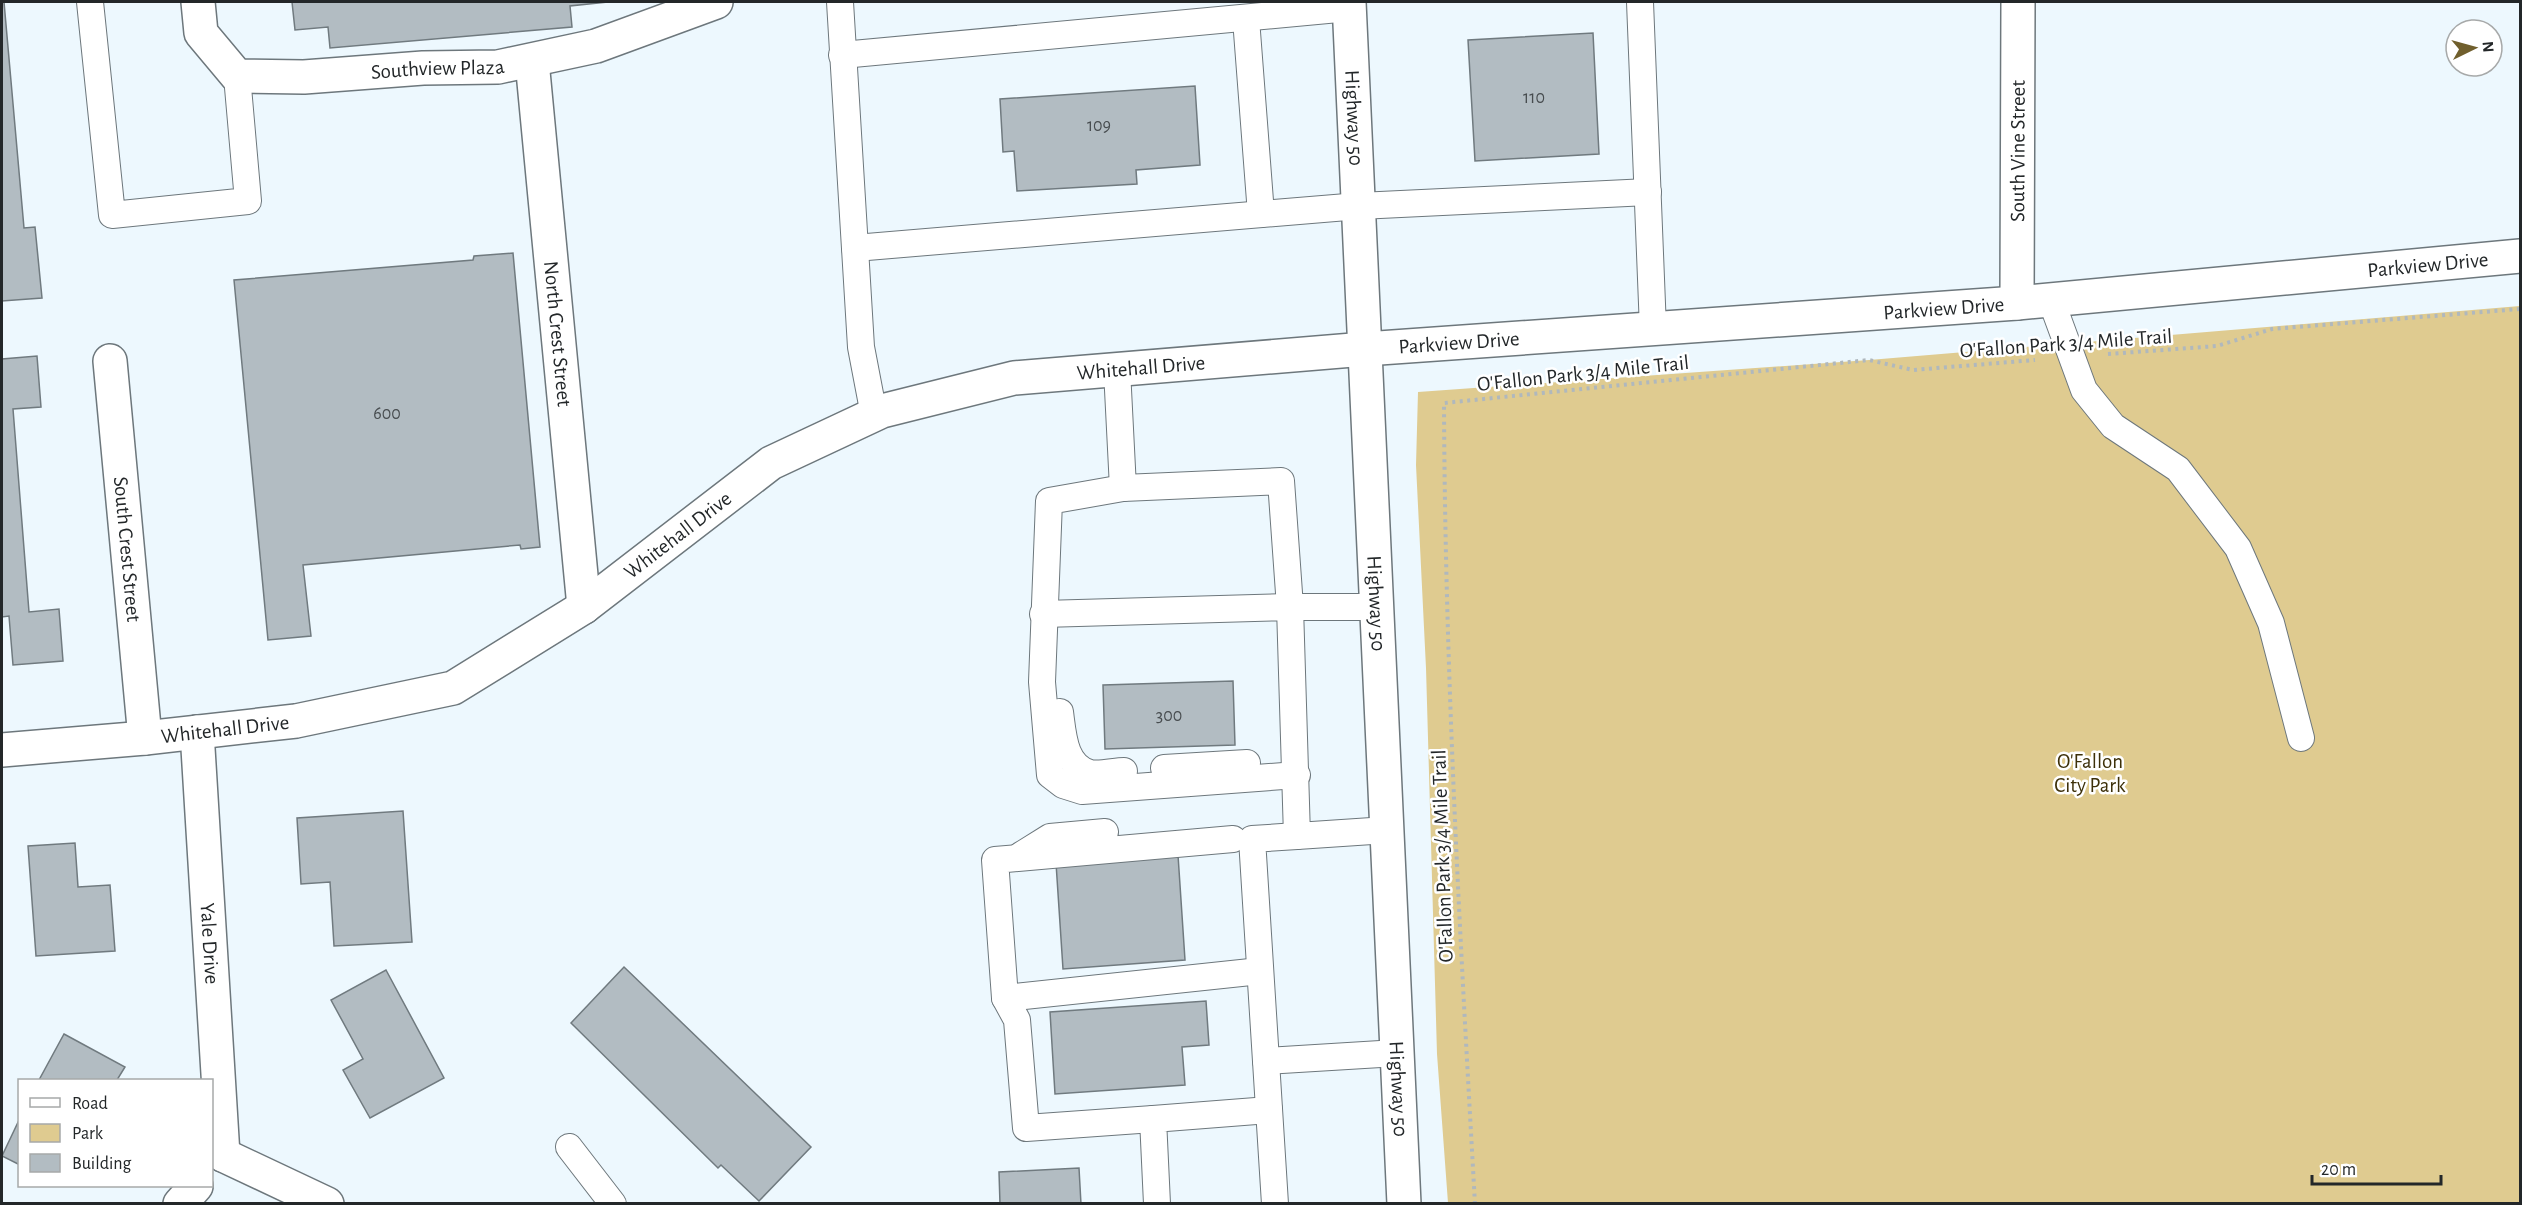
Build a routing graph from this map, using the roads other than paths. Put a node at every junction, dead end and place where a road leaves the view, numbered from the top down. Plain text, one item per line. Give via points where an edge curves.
1 (90, 2) edge
2 (198, 2) edge
3 (716, 2) edge
4 (840, 2) edge
5 (1640, 2) edge
6 (2018, 2) edge
7 (1349, 5) edge
8 (1246, 19) junction
9 (842, 56) junction
10 (532, 61) junction
11 (237, 76) junction
12 (1648, 192) junction
13 (1359, 206) junction
14 (1261, 214) junction
15 (855, 248) junction
16 (2520, 256) edge
17 (2051, 300) junction
18 (2017, 303) junction
19 (1653, 328) junction
20 (1365, 349) junction
21 (110, 361) dead end
22 (1117, 370) junction
23 (874, 415) junction
24 (1123, 488) junction
25 (584, 607) junction
26 (1290, 607) junction
27 (1377, 607) junction
28 (1043, 619) junction
29 (197, 732) junction
30 (145, 738) junction
31 (2301, 738) dead end
32 (2, 750) edge
33 (1297, 775) junction
34 (1387, 830) junction
35 (1297, 836) junction
36 (1243, 839) junction
37 (1260, 971) junction
38 (1005, 998) junction
39 (1397, 1053) junction
40 (1266, 1061) junction
41 (1269, 1110) junction
42 (1153, 1119) junction
43 (569, 1147) dead end
44 (217, 1161) edge
45 (194, 1187) edge
46 (180, 1203) edge
47 (327, 1203) edge
48 (613, 1203) edge
49 (1157, 1203) edge
50 (1275, 1203) edge
51 (1404, 1203) edge

1 - 11 lane via 112,215 248,201
2 - 11 street via 201,33
3 - 10 street, Southview Plaza via 596,46
4 - 9 lane
5 - 12 lane
6 - 18 street, South Vine Street
7 - 8 lane
7 - 13 street, Highway 50
8 - 9 lane
8 - 14 lane
9 - 15 lane
10 - 11 street, Southview Plaza via 498,67 304,77
10 - 25 street, North Crest Street
12 - 13 lane
12 - 19 lane
13 - 14 lane
13 - 20 street, Highway 50
14 - 15 lane
15 - 23 lane via 861,347
16 - 17 street, Parkview Drive
17 - 18 street, Parkview Drive
17 - 31 lane via 2084,390 2113,426 2178,469 2238,548 2271,622
18 - 19 street, Parkview Drive
19 - 20 street, Parkview Drive
20 - 22 street, Whitehall Drive
20 - 27 street, Highway 50
21 - 30 street, South Crest Street
22 - 23 street, Whitehall Drive via 1014,378
22 - 24 lane
23 - 25 street, Whitehall Drive via 771,463
24 - 26 lane via 1281,482
24 - 28 lane via 1049,501
25 - 29 street, Whitehall Drive via 453,688 296,720
26 - 27 lane
26 - 28 lane
26 - 33 lane
27 - 34 street, Highway 50
28 - 33 lane via 1042,682 1050,775 1064,785 1082,791
29 - 30 street, Whitehall Drive
29 - 44 street, Yale Drive
30 - 32 street, Whitehall Drive
33 - 35 lane
34 - 35 lane
34 - 39 street, Highway 50
35 - 36 lane
36 - 37 lane
36 - 38 lane via 995,860
37 - 38 lane
37 - 40 lane
38 - 42 lane via 1017,1020 1026,1128
39 - 40 lane
39 - 51 street, Highway 50
40 - 41 lane
41 - 42 lane
41 - 50 lane
42 - 49 lane
43 - 48 lane
44 - 47 street
45 - 46 street

